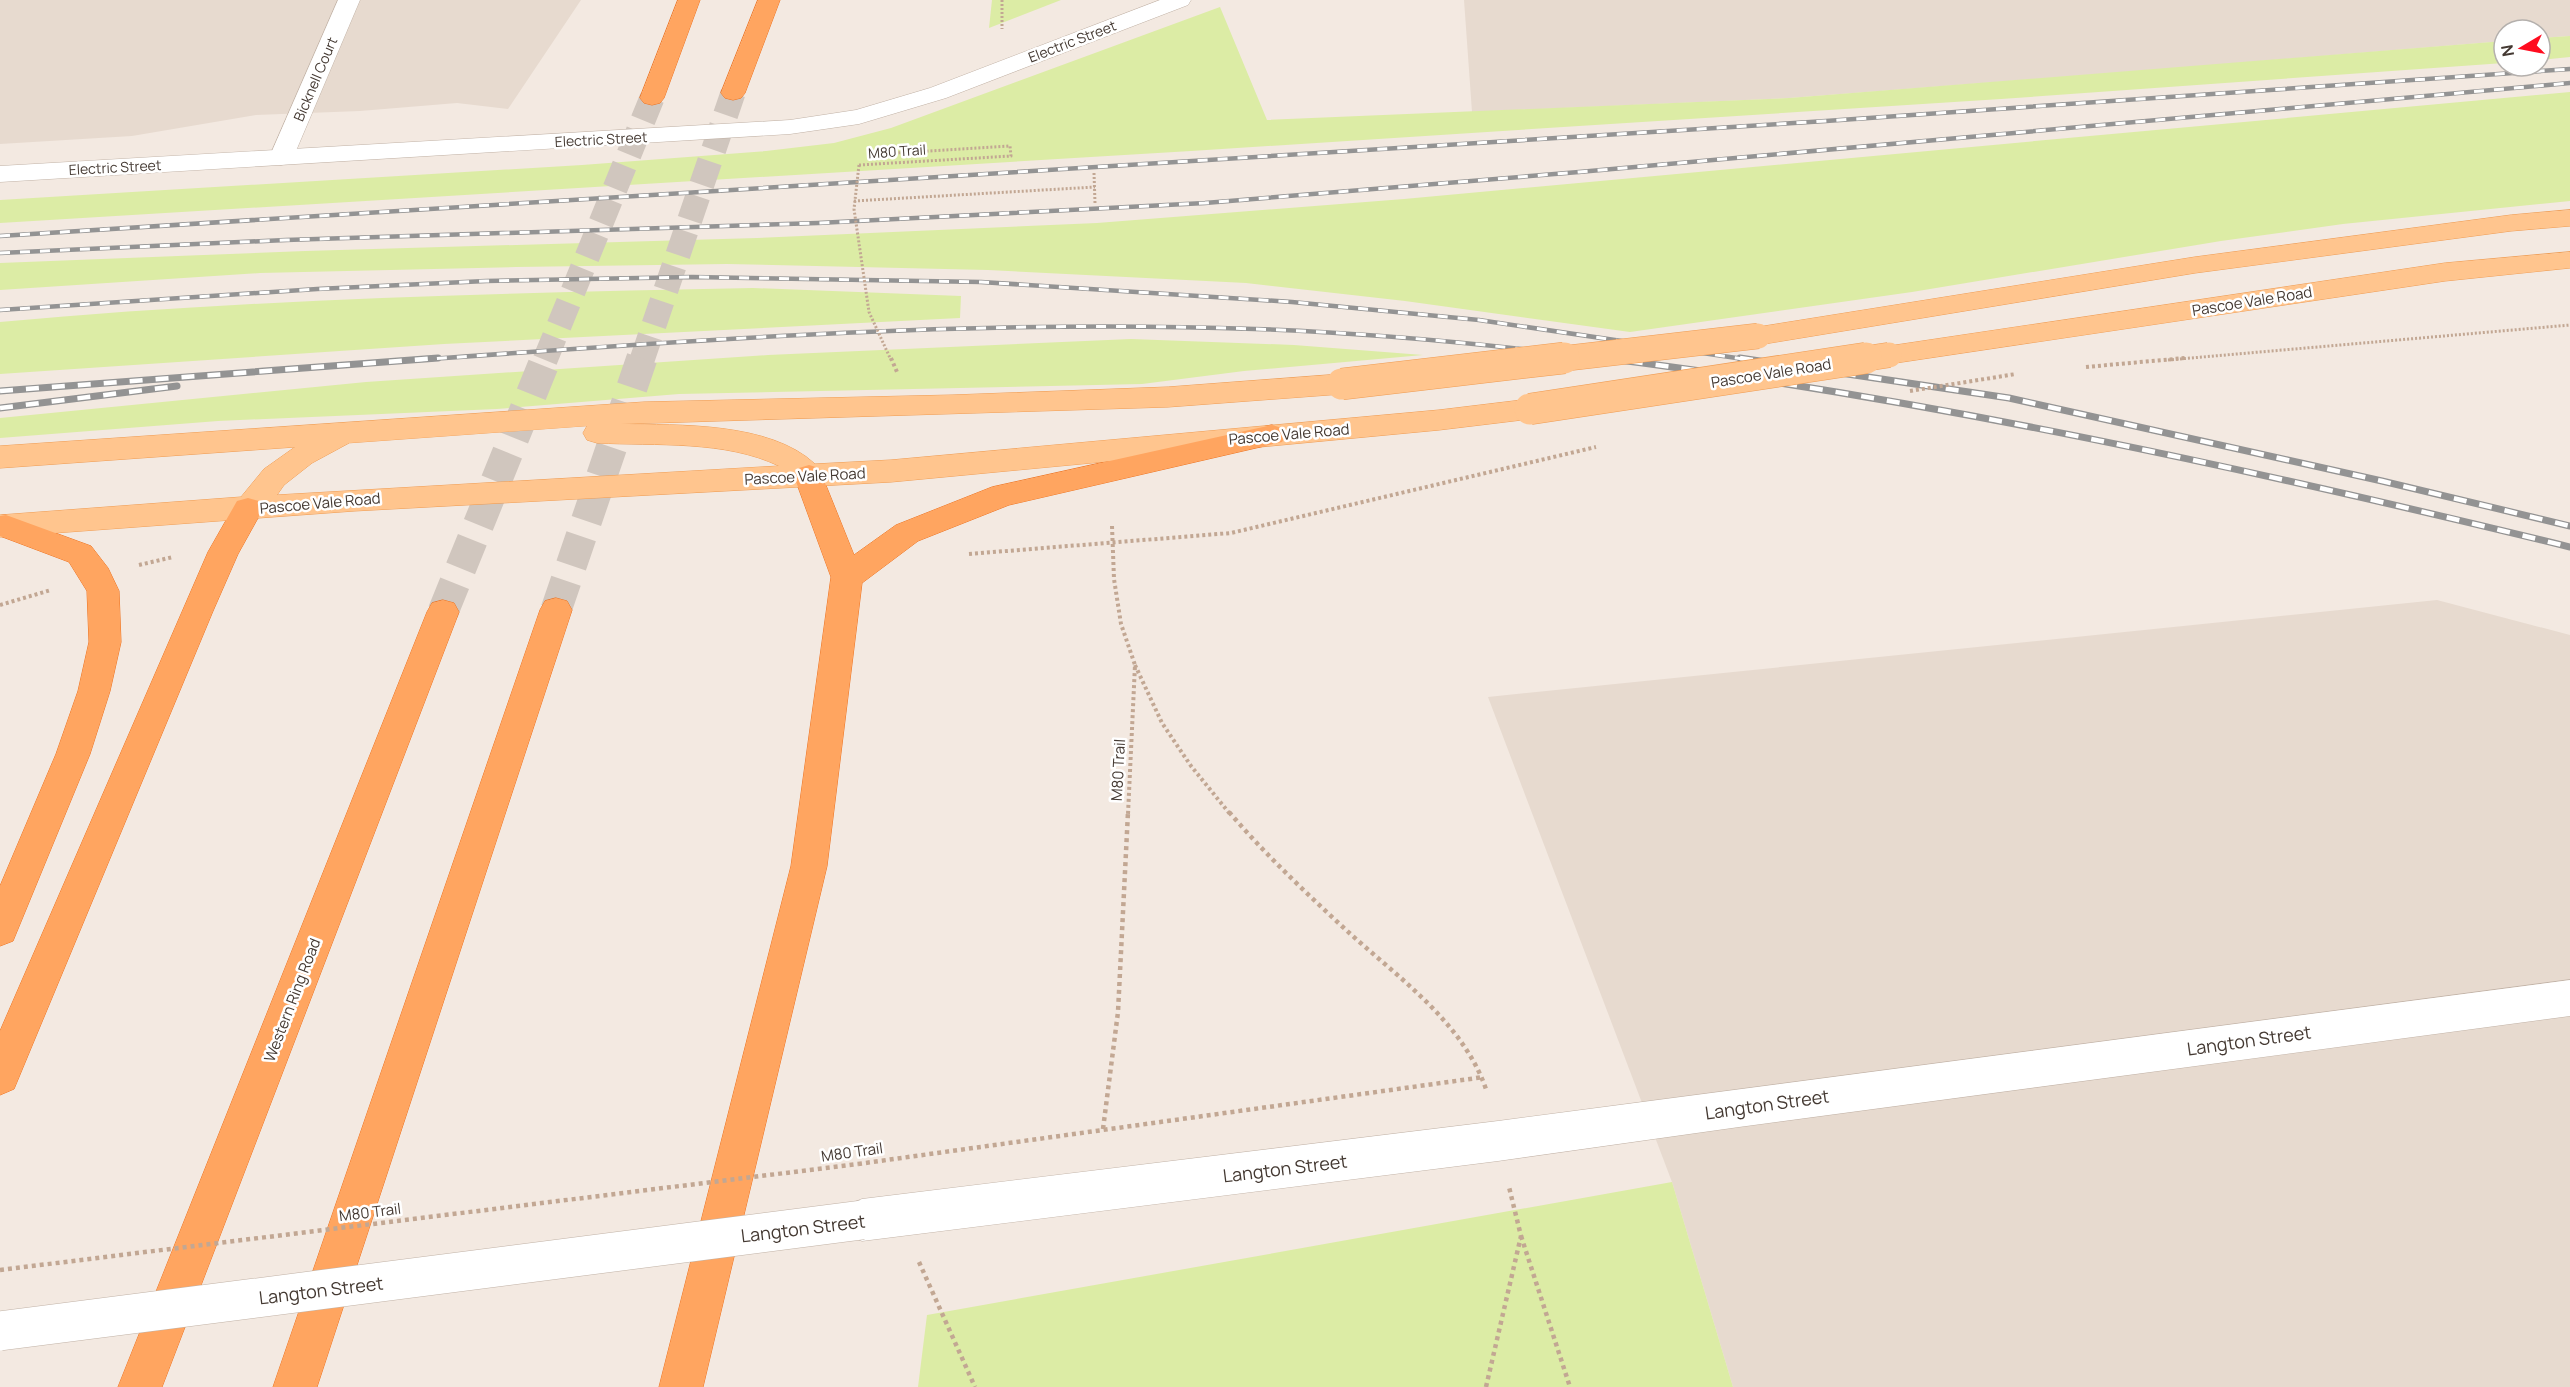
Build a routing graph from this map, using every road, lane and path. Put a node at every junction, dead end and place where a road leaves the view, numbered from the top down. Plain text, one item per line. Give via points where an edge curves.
1 (349, 0) edge
2 (689, 0) edge
3 (769, 0) edge
4 (1002, 0) edge
5 (1180, 0) edge
6 (1002, 29) dead end
7 (733, 93) tunnel mouth
8 (652, 98) tunnel mouth
9 (880, 154) dead end
10 (281, 158) junction
11 (1094, 173) dead end
12 (0, 174) edge
13 (1095, 187) junction
14 (854, 201) junction
15 (1095, 203) dead end
16 (2570, 218) edge
17 (2570, 260) edge
18 (2570, 325) edge
19 (2085, 367) dead end
20 (897, 372) dead end
21 (440, 425) junction
22 (350, 431) junction
23 (1272, 435) junction
24 (1606, 444) dead end
25 (0, 457) edge
26 (809, 476) junction
27 (248, 509) junction
28 (1112, 525) dead end
29 (3, 526) edge
30 (1114, 543) junction
31 (968, 554) dead end
32 (97, 577) junction
33 (847, 577) junction
34 (0, 604) edge
35 (556, 610) tunnel mouth
36 (443, 612) tunnel mouth
37 (1135, 665) junction
38 (0, 929) edge
39 (2570, 998) edge
40 (0, 1076) edge
41 (1484, 1077) junction
42 (1103, 1129) junction
43 (1498, 1142) junction
44 (862, 1220) junction
45 (1521, 1236) junction
46 (0, 1270) edge
47 (0, 1331) edge
48 (140, 1387) edge
49 (296, 1387) edge
50 (681, 1387) edge
51 (975, 1387) edge
52 (1486, 1387) edge
53 (1570, 1387) edge

1 - 10 street, Bicknell Court
2 - 8 highway
3 - 7 highway
4 - 6 path
5 - 10 street, Electric Street via 904,105 828,123
9 - 14 path, M80 Trail, bridge via 1010,146 1011,156 859,165
10 - 12 street, Electric Street
11 - 13 path
13 - 14 path
13 - 15 path
14 - 20 path, M80 Trail, bridge via 869,312
16 - 21 main road, bridge via 2194,265 1758,336 1342,384 1168,397 644,412
17 - 23 main road, Pascoe Vale Road, bridge via 2445,272 1530,409
18 - 19 path
21 - 22 main road
21 - 26 main road via 749,445 789,459
22 - 25 main road
22 - 27 main road via 302,456 274,477
23 - 26 main road, Pascoe Vale Road
23 - 33 highway via 1004,495 908,532
24 - 30 path via 1231,532
26 - 27 main road, Pascoe Vale Road
26 - 33 highway
27 - 29 main road, Pascoe Vale Road
27 - 40 highway via 223,552 197,611
28 - 30 path, M80 Trail
29 - 32 highway via 80,554
30 - 31 path
30 - 37 path, M80 Trail via 1114,579 1121,624
32 - 34 path
32 - 38 highway via 103,591 105,642 94,692 73,754
33 - 50 highway via 809,866
35 - 49 highway
36 - 48 highway, Western Ring Road
37 - 41 path via 1161,721 1241,825 1296,882 1440,1016 1464,1044
37 - 42 path, M80 Trail via 1118,1012
39 - 43 street, Langton Street
41 - 42 path
41 - 43 path
42 - 46 path, M80 Trail, bridge via 858,1164
43 - 44 street, Langton Street
43 - 45 path
44 - 47 street, Langton Street, bridge
44 - 51 path via 920,1262
45 - 52 path
45 - 53 path

